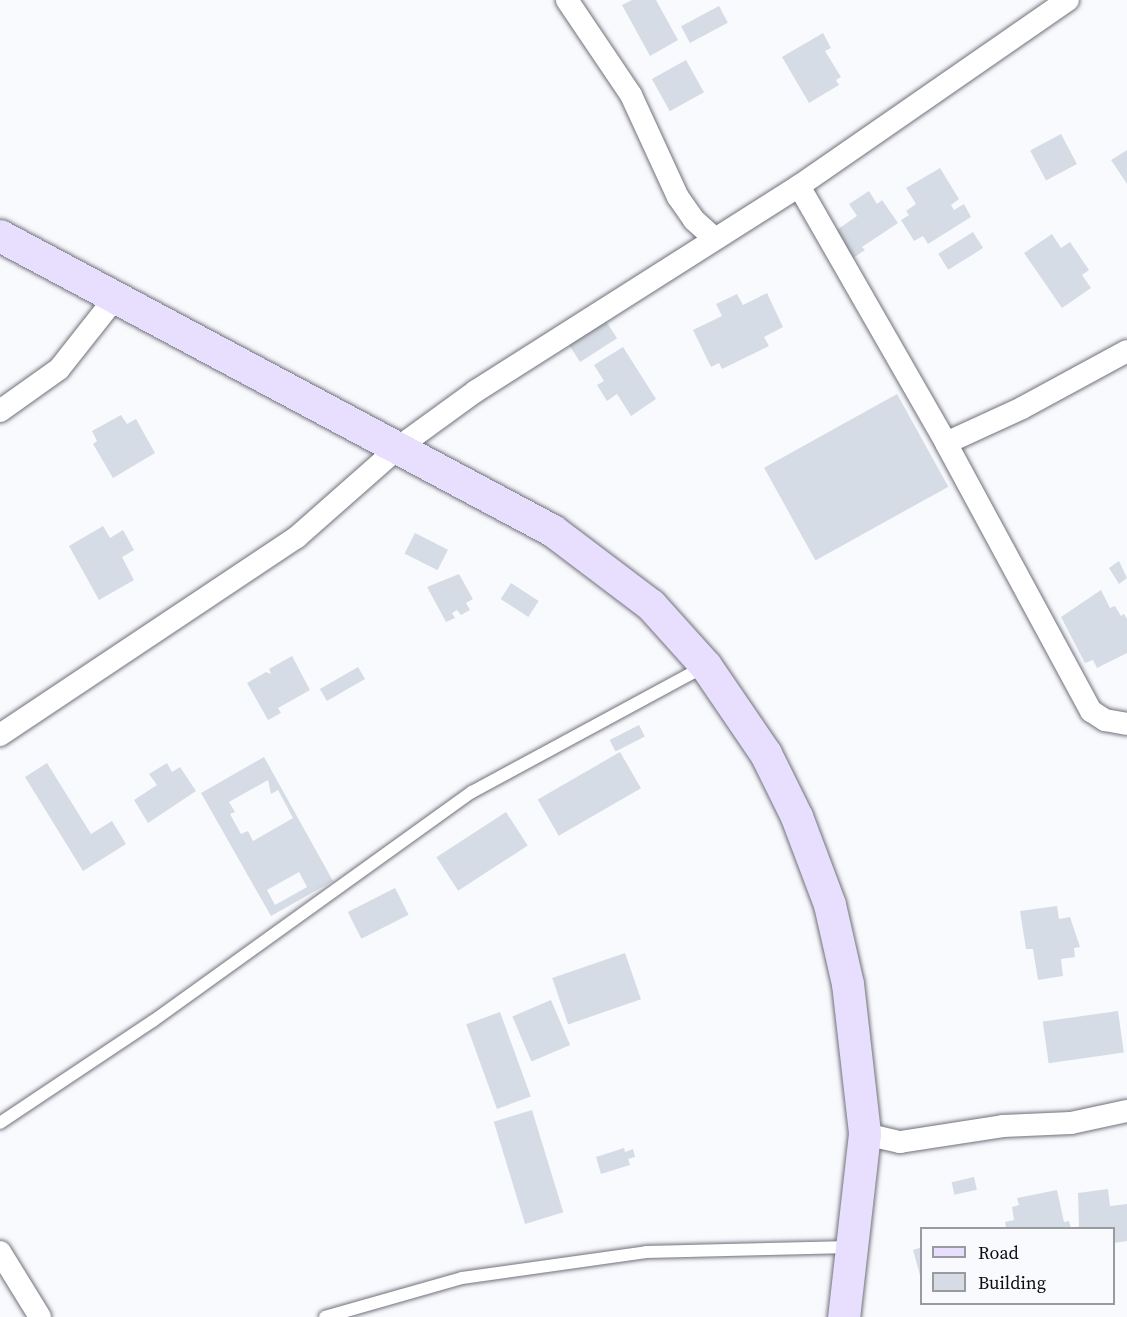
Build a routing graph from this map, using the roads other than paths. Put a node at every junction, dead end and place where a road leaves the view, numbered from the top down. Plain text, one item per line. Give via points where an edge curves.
1 (1068, 0) edge
2 (568, 1) edge
3 (799, 186) junction
4 (0, 236) edge
5 (713, 237) junction
6 (115, 298) junction
7 (1127, 351) edge
8 (0, 411) edge
9 (946, 443) junction
10 (399, 447) junction
11 (706, 666) junction
12 (1127, 724) edge
13 (0, 735) edge
14 (1127, 1111) edge
15 (0, 1123) edge
16 (865, 1134) junction
17 (850, 1247) junction
18 (0, 1252) edge
19 (40, 1317) edge
20 (325, 1317) edge
21 (844, 1317) edge

1 - 3 street
2 - 5 street via 631,95 678,197 694,220
3 - 5 street
3 - 9 street
4 - 6 street
5 - 10 street via 476,391
6 - 8 street via 59,369
6 - 10 street
7 - 9 street via 1022,408
9 - 12 street via 1091,711 1105,720
10 - 11 street via 584,552 651,605
10 - 13 street via 297,537
11 - 15 lane via 471,792 153,1022
11 - 16 street via 766,754 796,817 830,905 848,984
14 - 16 street via 1071,1123 1003,1126 900,1142
16 - 17 street
17 - 20 lane via 646,1252 462,1278
17 - 21 street
18 - 19 street

